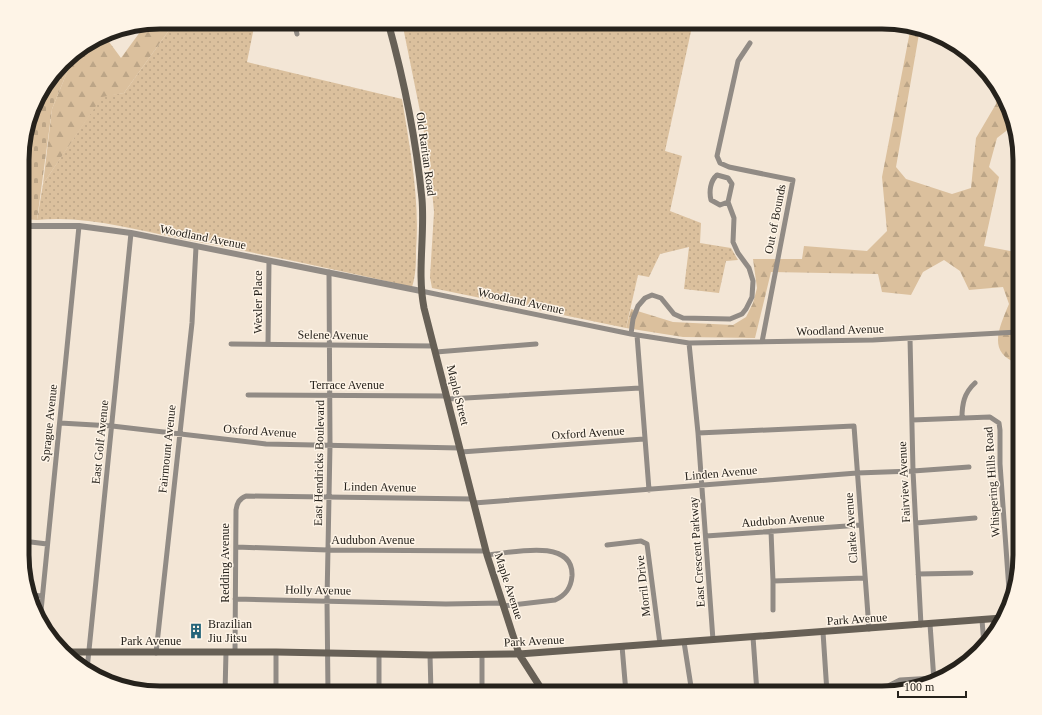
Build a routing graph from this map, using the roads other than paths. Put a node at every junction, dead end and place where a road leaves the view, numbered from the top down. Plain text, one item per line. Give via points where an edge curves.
1 (296, 29) edge
2 (390, 29) edge
3 (297, 34) dead end
4 (750, 42) dead end
5 (728, 202) junction
6 (29, 226) edge
7 (79, 226) junction
8 (131, 233) junction
9 (196, 247) junction
10 (269, 261) junction
11 (329, 272) junction
12 (421, 291) junction
13 (1013, 332) edge
14 (631, 334) junction
15 (637, 335) junction
16 (910, 338) junction
17 (762, 342) junction
18 (231, 344) dead end
19 (268, 344) junction
20 (536, 344) dead end
21 (689, 344) junction
22 (329, 345) junction
23 (435, 349) junction
24 (975, 383) dead end
25 (640, 388) junction
26 (248, 395) dead end
27 (330, 395) junction
28 (448, 397) junction
29 (962, 418) junction
30 (912, 420) junction
31 (60, 422) junction
32 (112, 426) junction
33 (698, 433) junction
34 (179, 435) junction
35 (644, 440) junction
36 (330, 445) junction
37 (461, 450) junction
38 (969, 467) dead end
39 (913, 471) junction
40 (857, 473) junction
41 (702, 484) junction
42 (649, 490) junction
43 (329, 496) junction
44 (240, 500) joint
45 (473, 501) junction
46 (975, 518) dead end
47 (916, 523) junction
48 (861, 525) junction
49 (771, 531) junction
50 (706, 536) junction
51 (29, 542) edge
52 (47, 544) junction
53 (607, 545) dead end
54 (236, 547) junction
55 (328, 550) junction
56 (487, 553) junction
57 (971, 573) dead end
58 (918, 574) junction
59 (865, 578) junction
60 (773, 581) junction
61 (1009, 586) edge
62 (35, 595) edge
63 (42, 596) junction
64 (235, 599) junction
65 (327, 600) junction
66 (503, 604) junction
67 (41, 609) edge
68 (773, 610) dead end
69 (996, 619) edge
70 (982, 620) junction
71 (930, 624) junction
72 (921, 625) junction
73 (870, 629) junction
74 (823, 632) junction
75 (753, 637) junction
76 (983, 638) edge
77 (713, 640) junction
78 (684, 642) junction
79 (660, 644) junction
80 (622, 646) junction
81 (73, 652) edge
82 (88, 652) junction
83 (226, 652) junction
84 (235, 652) junction
85 (276, 652) junction
86 (156, 653) junction
87 (327, 654) junction
88 (379, 654) junction
89 (482, 654) junction
90 (519, 654) junction
91 (430, 655) junction
92 (87, 663) edge
93 (934, 675) edge
94 (923, 679) edge
95 (890, 685) dead end
96 (225, 686) edge
97 (276, 686) edge
98 (328, 686) edge
99 (379, 686) edge
100 (430, 686) edge
101 (482, 686) edge
102 (540, 686) edge
103 (625, 686) edge
104 (691, 686) edge
105 (756, 686) edge
106 (827, 686) edge

1 - 3 street
2 - 12 main road, Old Raritan Road via 410,114 422,198
4 - 17 street, Out of Bounds via 738,61 717,156 720,163 729,167 793,180
5 - 5 street via 720,205 711,200 711,186 717,175 725,176 731,182 732,189
5 - 14 street via 734,218 734,247 752,274 753,289 746,309 737,317 723,320 682,318 674,314 661,298 652,295 638,306
6 - 7 street, Woodland Avenue
7 - 8 street, Woodland Avenue
7 - 31 street, Sprague Avenue
8 - 9 street, Woodland Avenue
8 - 32 street, East Golf Avenue
9 - 10 street, Woodland Avenue
9 - 34 street, Fairmount Avenue via 192,323
10 - 11 street, Woodland Avenue
10 - 19 street, Wexler Place
11 - 12 street, Woodland Avenue
11 - 22 street, East Hendricks Boulevard
12 - 14 street, Woodland Avenue
12 - 23 main road, Maple Street
13 - 16 street, Woodland Avenue
14 - 15 street, Woodland Avenue
15 - 21 street, Woodland Avenue
15 - 25 street
16 - 17 street, Woodland Avenue
16 - 30 street, Fairview Avenue
17 - 21 street, Woodland Avenue
18 - 19 street, Selene Avenue
19 - 22 street, Selene Avenue
20 - 23 street, Selene Avenue
21 - 33 street, East Crescent Parkway
22 - 23 street, Selene Avenue
22 - 27 street, East Hendricks Boulevard
23 - 28 main road, Maple Street
24 - 29 street via 964,398
25 - 28 street, Terrace Avenue
25 - 35 street
26 - 27 street, Terrace Avenue
27 - 28 street, Terrace Avenue
27 - 36 street, East Hendricks Boulevard
28 - 37 main road, Maple Street
29 - 30 street, Whispering Hills Road
29 - 61 street, Whispering Hills Road via 990,417 997,420 1000,426 1000,464
30 - 39 street, Fairview Avenue
31 - 32 street, Oxford Avenue
31 - 52 street, Sprague Avenue
32 - 34 street, Oxford Avenue
32 - 82 street, East Golf Avenue
33 - 40 street, Clarke Avenue via 854,426
33 - 41 street, East Crescent Parkway
34 - 36 street, Oxford Avenue via 266,444
34 - 86 street, Fairmount Avenue
35 - 37 street, Oxford Avenue
35 - 42 street
36 - 37 street, Oxford Avenue
36 - 43 street, East Hendricks Boulevard
37 - 45 main road, Maple Street
38 - 39 street, Linden Avenue
39 - 40 street, Linden Avenue
39 - 47 street, Fairview Avenue
40 - 41 street, Linden Avenue
40 - 48 street, Clarke Avenue
41 - 42 street, Linden Avenue
41 - 50 street, East Crescent Parkway
42 - 45 street, Linden Avenue
43 - 44 street, Linden Avenue via 246,496
43 - 45 street, Linden Avenue
43 - 55 street, East Hendricks Boulevard
44 - 54 street, Redding Avenue via 236,510
45 - 56 main road, Maple Avenue
46 - 47 street
47 - 58 street, Fairview Avenue
48 - 49 street, Audubon Avenue
48 - 59 street, Clarke Avenue
49 - 50 street, Audubon Avenue
49 - 60 street
50 - 77 street, East Crescent Parkway
51 - 52 street
52 - 63 street, Sprague Avenue
53 - 79 street, Morril Drive via 641,541 647,544
54 - 55 street, Audubon Avenue
54 - 64 street, Redding Avenue
55 - 56 street, Audubon Avenue
55 - 65 street, East Hendricks Boulevard
56 - 66 main road, Maple Avenue
56 - 66 street, Audubon Avenue via 550,550 564,556 571,568 569,588 562,597 555,600
57 - 58 street
58 - 72 street, Fairview Avenue
59 - 60 street
59 - 73 street, Clarke Avenue
60 - 68 street
62 - 63 street
63 - 67 street, Sprague Avenue
64 - 65 street, Holly Avenue
64 - 84 street, Redding Avenue
65 - 66 street, Holly Avenue
65 - 87 street, East Hendricks Boulevard
66 - 90 main road, Maple Avenue
69 - 70 main road, Park Avenue
70 - 71 main road, Park Avenue
70 - 76 street
71 - 72 main road, Park Avenue
71 - 93 street
72 - 73 main road, Park Avenue
73 - 74 main road, Park Avenue
74 - 75 main road, Park Avenue
74 - 106 street
75 - 77 main road, Park Avenue
75 - 105 street
77 - 78 main road, Park Avenue
78 - 79 main road, Park Avenue
78 - 104 street
79 - 80 main road, Park Avenue
80 - 90 main road, Park Avenue
80 - 103 street
81 - 82 main road, Park Avenue
82 - 86 main road, Park Avenue
82 - 92 street, East Golf Avenue
83 - 84 main road, Park Avenue
83 - 86 main road, Park Avenue
83 - 96 street
84 - 85 main road, Park Avenue
85 - 87 main road, Park Avenue
85 - 97 street
87 - 88 main road, Park Avenue
87 - 98 street, East Hendricks Boulevard
88 - 91 main road, Park Avenue
88 - 99 street
89 - 90 main road, Park Avenue
89 - 91 main road, Park Avenue
89 - 101 street
90 - 102 main road, Maple Avenue
91 - 100 street
94 - 95 street via 900,680

